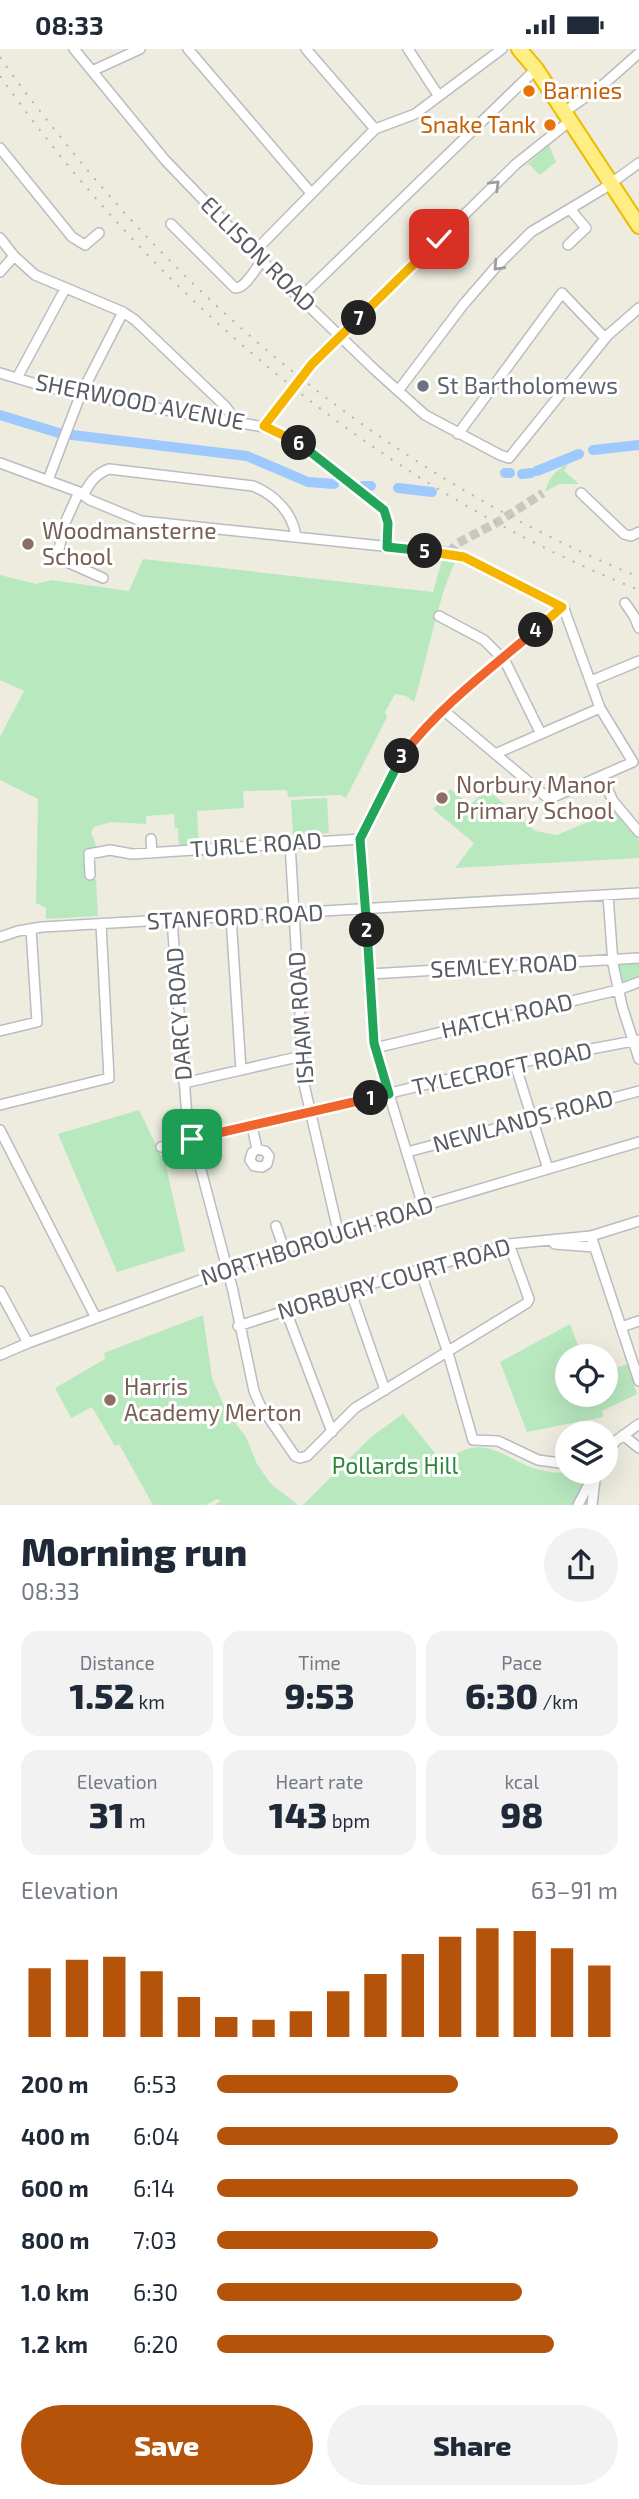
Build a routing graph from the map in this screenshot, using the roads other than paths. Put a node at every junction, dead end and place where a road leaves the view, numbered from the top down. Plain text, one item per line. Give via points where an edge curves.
1 (74, 49) edge
2 (140, 49) edge
3 (188, 49) edge
4 (306, 49) edge
5 (408, 49) edge
6 (502, 49) edge
7 (519, 49) edge
8 (527, 49) edge
9 (639, 53) edge
10 (535, 67) junction
11 (92, 71) junction
12 (438, 95) junction
13 (567, 117) junction
14 (375, 129) junction
15 (0, 148) edge
16 (639, 163) edge
17 (610, 182) junction
18 (311, 194) junction
19 (570, 209) junction
20 (171, 223) dead end
21 (639, 226) edge
22 (99, 233) dead end
23 (0, 238) edge
24 (568, 245) dead end
25 (254, 252) junction
26 (14, 256) junction
27 (262, 261) junction
28 (0, 272) edge
29 (65, 289) junction
30 (301, 297) junction
31 (639, 308) edge
32 (123, 312) junction
33 (341, 336) junction
34 (605, 338) junction
35 (0, 373) edge
36 (17, 378) junction
37 (398, 391) junction
38 (82, 393) junction
39 (230, 421) junction
40 (264, 426) junction
41 (458, 434) junction
42 (0, 463) edge
43 (48, 480) junction
44 (581, 493) dead end
45 (81, 494) junction
46 (639, 532) edge
47 (296, 537) junction
48 (387, 547) junction
49 (103, 577) dead end
50 (625, 603) dead end
51 (562, 607) junction
52 (439, 616) dead end
53 (639, 628) edge
54 (502, 659) junction
55 (639, 661) edge
56 (590, 681) junction
57 (600, 708) junction
58 (443, 711) junction
59 (541, 734) junction
60 (495, 754) junction
61 (602, 776) junction
62 (639, 832) edge
63 (151, 839) dead end
64 (360, 839) junction
65 (290, 843) junction
66 (152, 853) junction
67 (90, 875) dead end
68 (639, 893) edge
69 (608, 895) junction
70 (365, 910) junction
71 (293, 913) junction
72 (231, 917) junction
73 (172, 920) junction
74 (101, 924) junction
75 (32, 929) junction
76 (0, 937) edge
77 (639, 958) edge
78 (612, 959) junction
79 (370, 974) junction
80 (639, 982) edge
81 (618, 990) junction
82 (0, 1031) edge
83 (636, 1041) edge
84 (375, 1048) junction
85 (302, 1056) junction
86 (639, 1059) edge
87 (514, 1064) junction
88 (241, 1070) junction
89 (184, 1083) junction
90 (639, 1091) edge
91 (389, 1094) junction
92 (0, 1105) edge
93 (310, 1112) junction
94 (532, 1119) junction
95 (252, 1126) junction
96 (0, 1131) edge
97 (192, 1139) junction
98 (639, 1142) edge
99 (161, 1147) dead end
100 (257, 1149) dead end
101 (407, 1152) junction
102 (548, 1169) junction
103 (423, 1206) junction
104 (639, 1221) edge
105 (276, 1226) dead end
106 (338, 1231) junction
107 (592, 1236) junction
108 (551, 1239) junction
109 (509, 1244) junction
110 (594, 1247) junction
111 (284, 1248) junction
112 (226, 1270) junction
113 (420, 1270) junction
114 (350, 1290) junction
115 (0, 1291) edge
116 (286, 1311) junction
117 (96, 1318) junction
118 (639, 1321) edge
119 (238, 1326) junction
120 (621, 1327) junction
121 (28, 1343) junction
122 (448, 1353) junction
123 (0, 1355) edge
124 (639, 1381) edge
125 (385, 1390) junction
126 (639, 1424) edge
127 (332, 1432) junction
128 (623, 1435) junction
129 (618, 1440) edge
130 (639, 1448) edge
131 (555, 1462) edge
132 (591, 1484) edge
133 (593, 1484) edge
134 (578, 1505) edge
135 (592, 1505) edge

1 - 11 street, ELLISON ROAD
2 - 11 street
3 - 18 street
4 - 14 street
5 - 12 street
6 - 12 street
7 - 10 highway
8 - 10 highway
9 - 13 street
10 - 13 highway
10 - 30 street
11 - 25 street, ELLISON ROAD via 165,160
12 - 14 street via 415,114
13 - 17 highway
33 -> 13 street
14 - 18 street
15 - 22 street via 72,237 85,245
16 - 17 street
17 - 19 street
17 - 21 highway
18 - 25 street
19 - 24 street via 590,227
19 -> 37 street via 531,232 495,268
20 - 27 street via 177,236 235,288 242,288
23 - 26 street
25 - 27 street, ELLISON ROAD
26 - 28 street
26 - 29 street via 35,275
27 - 30 street, ELLISON ROAD
29 - 32 street
29 - 36 street
30 - 33 street, ELLISON ROAD
31 - 34 street
32 - 38 street
32 - 39 street via 226,407
33 - 37 street, ELLISON ROAD
33 - 40 street via 312,364
34 - 41 street, ELLISON ROAD via 509,458
34 - 41 street via 562,293
35 - 36 street, SHERWOOD AVENUE
36 - 38 street, SHERWOOD AVENUE
37 - 41 street, ELLISON ROAD via 425,415
38 - 39 street, SHERWOOD AVENUE
38 - 43 street
39 - 40 street, SHERWOOD AVENUE
40 - 48 street, SHERWOOD AVENUE via 300,443 384,510
42 - 43 street
43 - 45 street
44 - 46 street via 624,534
45 - 47 street via 141,521
45 - 47 street via 109,470 253,486 266,491 285,511
45 - 49 street via 64,525 58,554 60,559
47 - 48 street
48 - 51 street via 464,557
50 - 53 street
51 - 54 street
51 - 56 street
52 - 54 street via 484,640
54 - 58 street
54 - 59 street
55 - 56 street
56 - 57 street
57 - 59 street
57 - 61 street via 634,759
58 - 60 street
58 - 64 street via 403,754
59 - 60 street
60 - 61 street via 549,799
61 - 62 street via 613,801
63 - 66 street
64 - 65 street, TURLE ROAD
64 - 70 street
65 - 66 street, TURLE ROAD
65 - 71 street, ISHAM ROAD
66 - 67 street, TURLE ROAD via 110,850 89,854
68 - 69 street, STANFORD ROAD
69 - 70 street, STANFORD ROAD
69 - 78 street
70 - 71 street, STANFORD ROAD
70 - 79 street
71 - 72 street, STANFORD ROAD
71 - 85 street, ISHAM ROAD
72 - 73 street, STANFORD ROAD
72 - 88 street
73 - 74 street, STANFORD ROAD
73 - 89 street, DARCY ROAD
74 - 75 street, STANFORD ROAD
74 - 92 street via 108,1078
75 - 76 street, STANFORD ROAD
75 - 82 street via 37,1022
77 - 78 street, SEMLEY ROAD
78 - 79 street, SEMLEY ROAD
78 - 81 street
79 - 84 street
80 - 81 street, HATCH ROAD
81 - 83 street
81 - 84 street, HATCH ROAD
83 - 86 street
83 - 87 street, TYLECROFT ROAD
84 - 91 street
85 - 88 street
85 - 93 street, ISHAM ROAD
87 - 91 street, TYLECROFT ROAD
87 - 94 street
88 - 89 street
89 - 97 street, DARCY ROAD
90 - 94 street, NEWLANDS ROAD
91 - 93 street, TYLECROFT ROAD
91 - 101 street
93 - 95 street, TYLECROFT ROAD
93 - 106 street, ISHAM ROAD
94 - 101 street, NEWLANDS ROAD
94 - 102 street
95 - 97 street, TYLECROFT ROAD
95 - 100 street
96 - 117 street
97 - 99 street, TYLECROFT ROAD
97 - 112 street, DARCY ROAD
98 - 102 street, NORTHBOROUGH ROAD
101 - 103 street
102 - 103 street, NORTHBOROUGH ROAD
103 - 106 street, NORTHBOROUGH ROAD
104 - 107 street, NORBURY COURT ROAD
105 - 111 street
106 - 111 street, NORTHBOROUGH ROAD
107 - 108 street, NORBURY COURT ROAD
107 - 110 street
108 - 109 street, NORBURY COURT ROAD
108 - 110 street, NORBURY COURT ROAD via 555,1244
109 - 113 street, NORBURY COURT ROAD
109 - 122 street via 528,1302
110 - 120 street
111 - 112 street, NORTHBOROUGH ROAD
112 - 117 street, NORTHBOROUGH ROAD
112 - 119 street, DARCY ROAD
113 - 114 street, NORBURY COURT ROAD
113 - 122 street
114 - 116 street, NORBURY COURT ROAD
114 - 125 street
115 - 121 street
116 - 119 street, NORBURY COURT ROAD
116 - 127 street
117 - 121 street, NORTHBOROUGH ROAD
118 - 120 street
119 - 127 street, DARCY ROAD via 255,1396 292,1454 307,1457
120 - 124 street
121 - 123 street, NORTHBOROUGH ROAD
122 - 125 street
122 - 131 street via 473,1440 498,1441 538,1460
125 - 127 street via 352,1411
126 - 128 street
128 - 129 street
128 - 130 street
132 - 134 street
133 - 135 street

